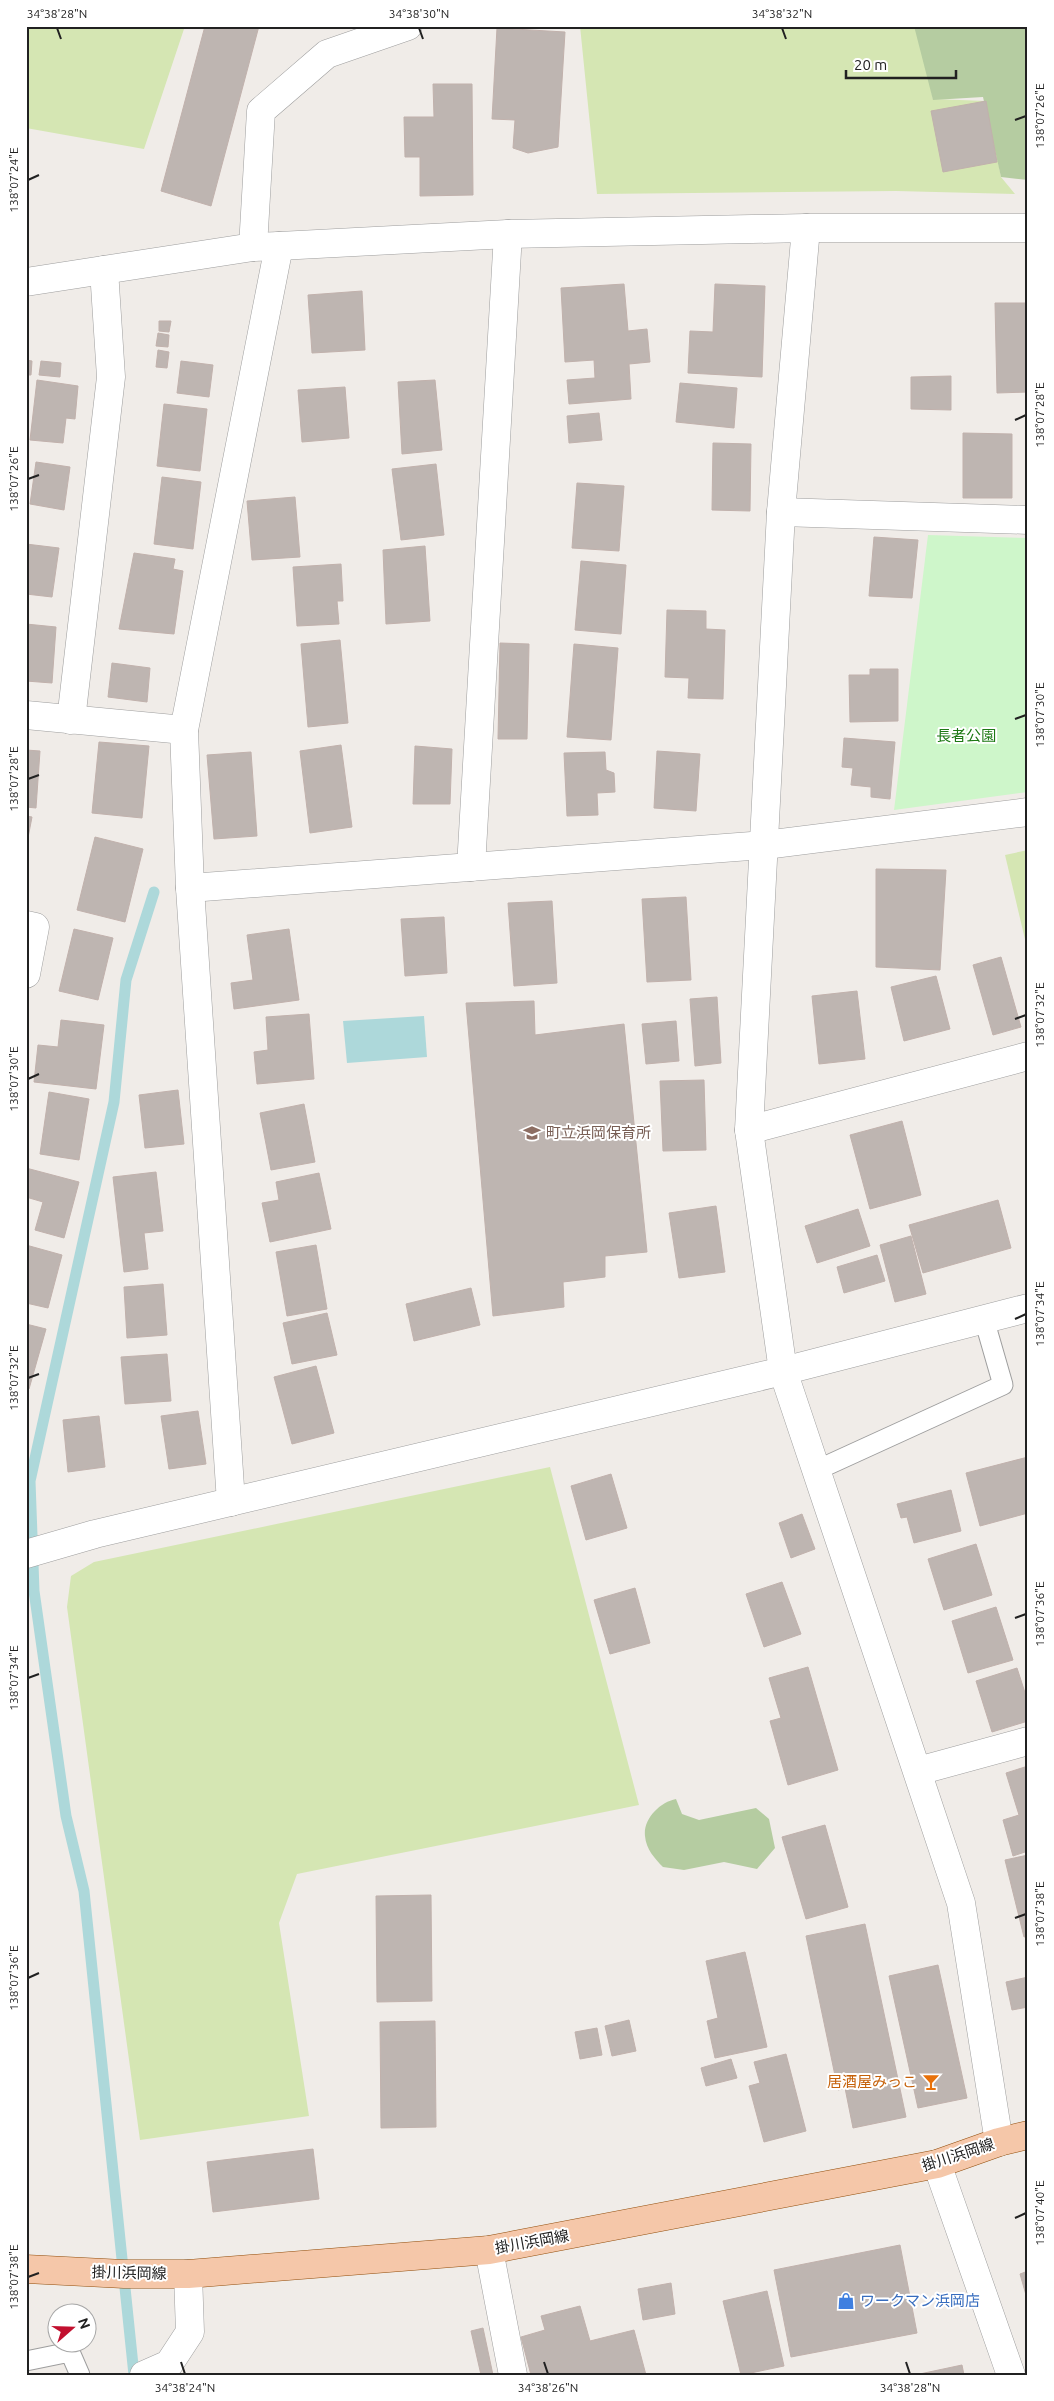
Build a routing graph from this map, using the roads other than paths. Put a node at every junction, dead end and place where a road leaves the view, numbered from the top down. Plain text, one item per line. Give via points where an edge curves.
1 (408, 26) edge
2 (806, 228) junction
3 (1028, 228) edge
4 (508, 234) junction
5 (266, 247) junction
6 (104, 270) junction
7 (26, 282) edge
8 (781, 512) junction
9 (1028, 520) edge
10 (26, 715) edge
11 (72, 720) junction
12 (184, 730) junction
13 (1028, 812) edge
14 (765, 845) junction
15 (471, 866) junction
16 (190, 888) junction
17 (26, 925) edge
18 (26, 974) edge
19 (1028, 1056) edge
20 (749, 1130) junction
21 (1028, 1308) edge
22 (984, 1320) junction
23 (783, 1371) junction
24 (816, 1470) junction
25 (231, 1502) junction
26 (26, 1554) edge
27 (1028, 1741) edge
28 (918, 1771) junction
29 (1028, 2135) edge
30 (999, 2142) junction
31 (937, 2164) junction
32 (489, 2250) junction
33 (26, 2269) edge
34 (188, 2274) junction
35 (26, 2362) edge
36 (172, 2370) edge
37 (80, 2375) edge
38 (144, 2375) edge
39 (513, 2375) edge
40 (1011, 2375) edge

1 - 5 street via 327,54 261,111
2 - 3 street
2 - 4 street
2 - 8 street
4 - 5 street
4 - 15 street
5 - 6 street
5 - 12 street
6 - 7 street
6 - 11 street via 110,377
8 - 9 street
8 - 14 street
10 - 11 street
11 - 12 street
12 - 16 street
13 - 14 street
14 - 15 street
14 - 20 street
15 - 16 street
16 - 25 street
17 - 18 street via 35,927
19 - 20 street
20 - 23 street
21 - 22 street
22 - 23 street
22 - 24 lane via 1003,1385
23 - 24 street
23 - 25 street
24 - 28 street
25 - 26 street
27 - 28 street
28 - 30 street via 961,1903
29 - 30 main road, 掛川浜岡線
30 - 31 main road, 掛川浜岡線
31 - 32 main road, 掛川浜岡線
31 - 40 street
32 - 34 main road, 掛川浜岡線
32 - 39 street
33 - 34 main road, 掛川浜岡線
34 - 36 street via 190,2332
35 - 37 lane via 70,2352
36 - 38 street

